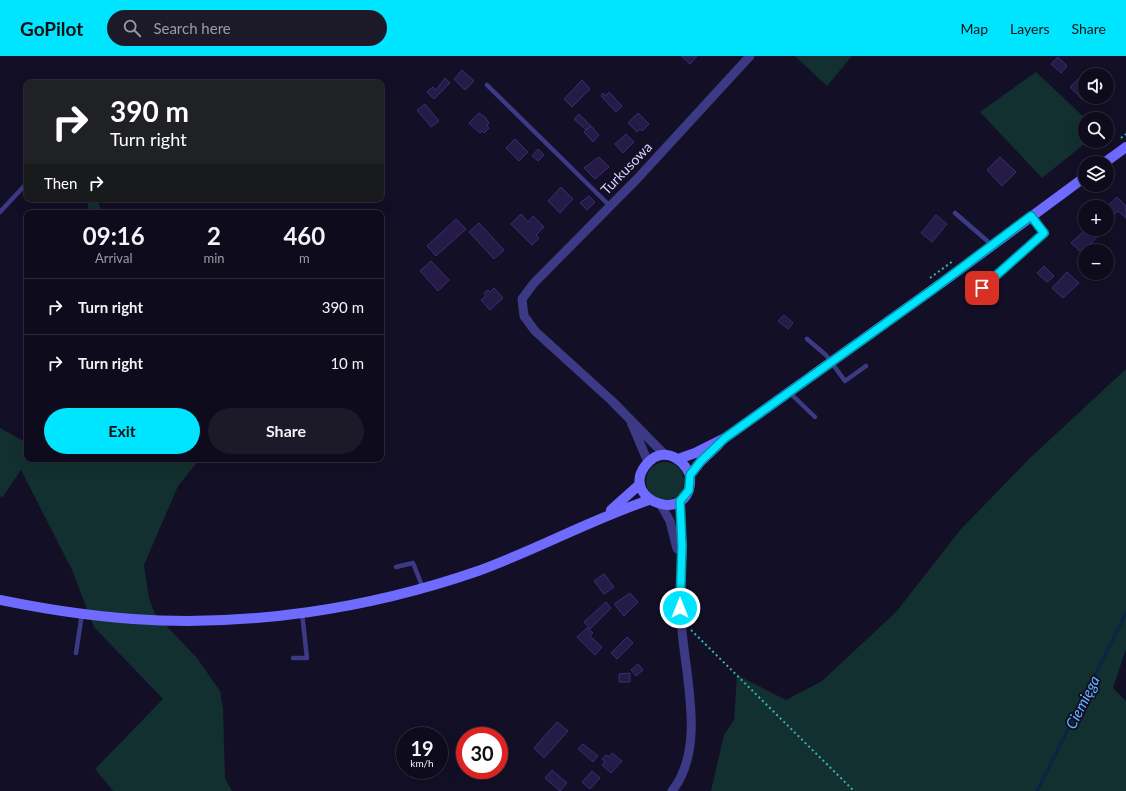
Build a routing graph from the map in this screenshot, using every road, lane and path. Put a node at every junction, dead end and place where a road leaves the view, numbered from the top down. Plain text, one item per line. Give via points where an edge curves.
1 (750, 56) edge
2 (487, 85) dead end
3 (1123, 148) edge
4 (1113, 156) edge
5 (1078, 182) edge
6 (24, 186) edge
7 (610, 206) junction
8 (0, 212) edge
9 (955, 213) dead end
10 (1031, 216) junction
11 (992, 245) junction
12 (955, 260) dead end
13 (925, 281) dead end
14 (971, 297) dead end
15 (807, 339) dead end
16 (831, 363) junction
17 (866, 366) dead end
18 (790, 392) junction
19 (629, 417) junction
20 (815, 417) dead end
21 (725, 438) junction
22 (665, 455) junction
23 (678, 459) junction
24 (648, 462) junction
25 (690, 475) junction
26 (640, 484) junction
27 (649, 500) junction
28 (680, 501) junction
29 (661, 505) junction
30 (601, 517) junction
31 (396, 567) dead end
32 (681, 568) junction
33 (423, 588) junction
34 (0, 600) edge
35 (302, 613) junction
36 (82, 614) junction
37 (681, 619) junction
38 (76, 653) dead end
39 (293, 658) dead end
40 (672, 791) edge
41 (854, 791) edge

1 - 7 street, Turkusowa
2 - 7 lane
3 - 4 main road
5 - 10 main road
6 - 8 lane
7 - 19 street, Turkusowa via 534,283 522,299 524,316 535,330
9 - 11 lane
10 - 11 main road
10 - 14 lane via 1044,233
11 - 16 main road
12 - 13 path
15 - 16 lane via 826,355
16 - 17 lane via 845,381
16 - 18 main road
18 - 20 lane
18 - 21 main road
19 - 22 street
19 - 24 street
21 - 23 main road
21 - 25 main road
22 - 23 main road
22 - 24 main road
23 - 25 main road via 686,466
24 - 26 main road via 643,469
25 - 28 main road via 689,490
26 - 27 main road
26 - 30 main road
27 - 29 main road
27 - 30 main road
28 - 29 main road via 668,506
28 - 32 street
29 - 32 street via 670,521
30 - 33 main road via 511,559
31 - 33 lane via 413,563
32 - 37 street
33 - 35 main road
34 - 36 main road
35 - 36 main road via 207,620 133,619
35 - 39 lane via 307,658
36 - 38 lane
37 - 40 street via 691,736 688,760
37 - 41 path

